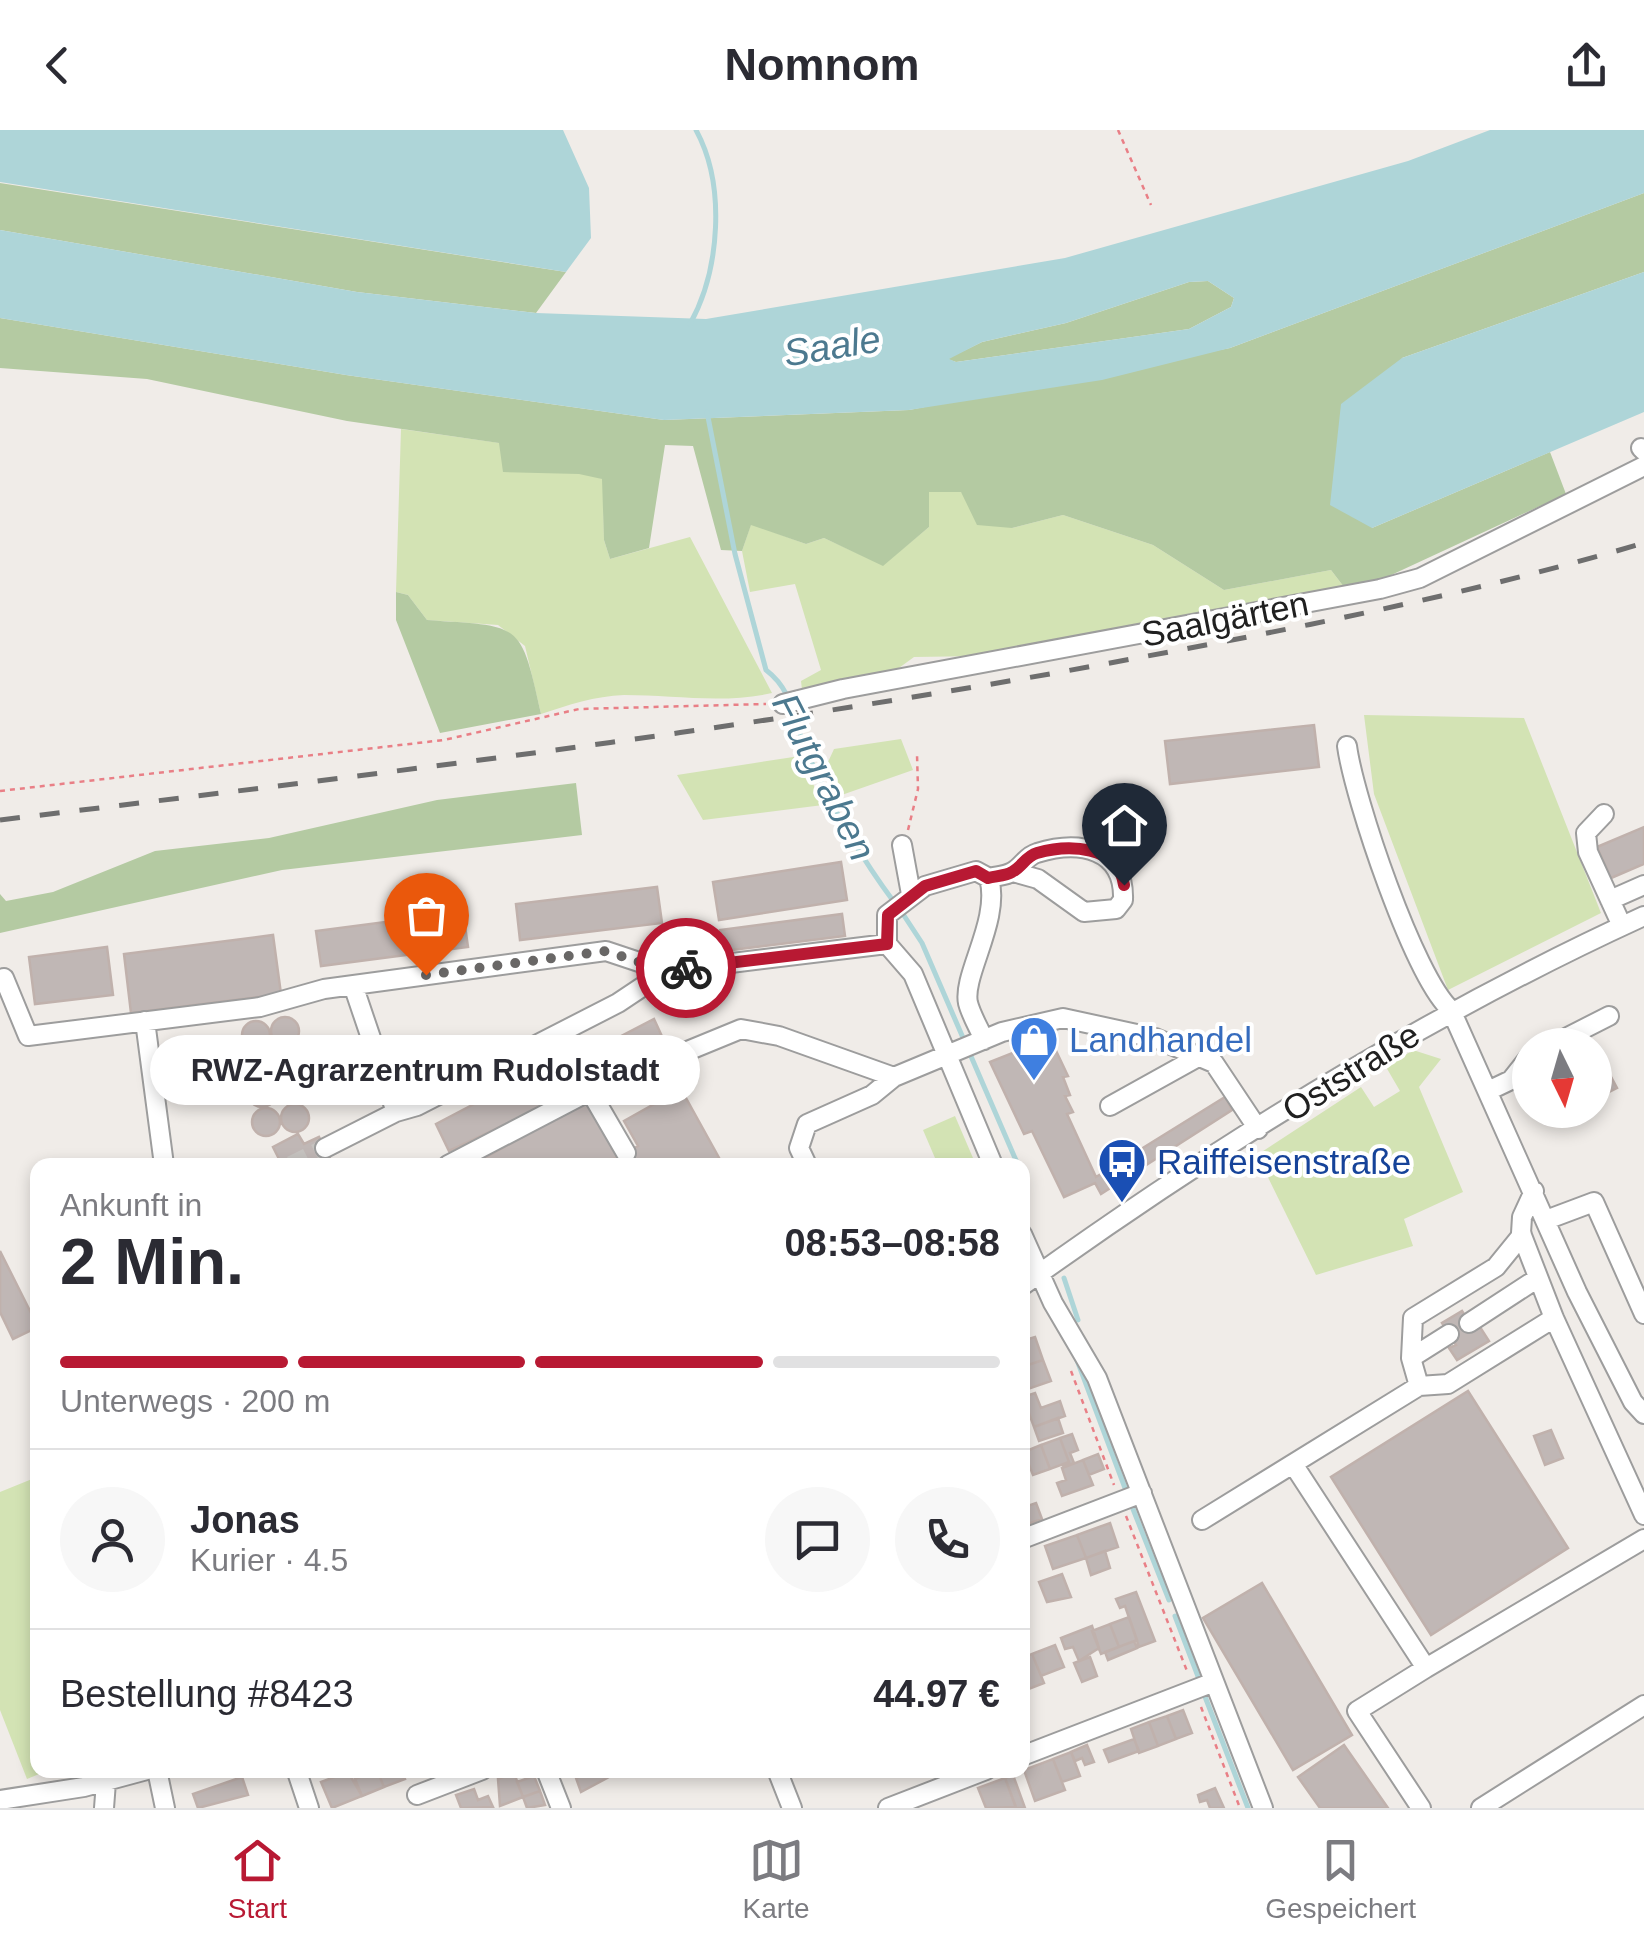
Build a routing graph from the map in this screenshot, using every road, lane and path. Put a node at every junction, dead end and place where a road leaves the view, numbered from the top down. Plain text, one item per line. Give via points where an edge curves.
1 (1118, 130) edge
2 (1151, 205) dead end
3 (1643, 455) edge
4 (791, 702) joint
5 (1347, 746) dead end
6 (917, 754) dead end
7 (0, 790) edge
8 (1604, 814) dead end
9 (902, 845) joint
10 (1013, 872) junction
11 (988, 878) junction
12 (1644, 885) edge
13 (1610, 900) junction
14 (901, 901) junction
15 (1644, 916) edge
16 (1622, 926) junction
17 (887, 944) junction
18 (666, 971) junction
19 (0, 979) edge
20 (353, 985) junction
21 (1451, 1010) junction
22 (1609, 1016) dead end
23 (145, 1021) junction
24 (1585, 1028) edge
25 (966, 1048) junction
26 (1200, 1056) junction
27 (894, 1077) junction
28 (1512, 1079) edge
29 (590, 1091) junction
30 (1488, 1091) junction
31 (1110, 1106) dead end
32 (396, 1112) junction
33 (1258, 1129) junction
34 (325, 1148) tunnel mouth
35 (626, 1153) dead end
36 (163, 1158) edge
37 (461, 1158) edge
38 (803, 1158) edge
39 (991, 1158) edge
40 (1534, 1191) junction
41 (1546, 1220) junction
42 (1522, 1235) junction
43 (1030, 1253) edge
44 (1039, 1274) junction
45 (1538, 1278) junction
46 (1030, 1280) edge
47 (1643, 1308) edge
48 (1554, 1318) junction
49 (1470, 1323) dead end
50 (1449, 1334) dead end
51 (1411, 1358) junction
52 (1068, 1362) dead end
53 (1419, 1386) junction
54 (1644, 1414) edge
55 (1293, 1464) junction
56 (1142, 1493) junction
57 (1120, 1501) junction
58 (1644, 1515) edge
59 (1202, 1520) dead end
60 (1030, 1536) edge
61 (1644, 1540) edge
62 (1426, 1668) junction
63 (1214, 1682) junction
64 (1194, 1689) junction
65 (1644, 1705) edge
66 (1030, 1753) edge
67 (120, 1778) edge
68 (159, 1778) edge
69 (298, 1778) edge
70 (461, 1778) edge
71 (549, 1778) edge
72 (780, 1778) edge
73 (965, 1778) edge
74 (106, 1782) junction
75 (417, 1795) dead end
76 (0, 1800) edge
77 (38, 1801) edge
78 (104, 1808) edge
79 (165, 1808) edge
80 (308, 1808) edge
81 (561, 1808) edge
82 (792, 1808) edge
83 (888, 1808) edge
84 (1240, 1808) edge
85 (1263, 1808) edge
86 (1421, 1808) edge
87 (1482, 1808) edge

1 - 2 path
3 - 4 street, Saalgärten via 1420,578
4 - 7 path via 596,707 444,740
5 - 21 street via 1352,787 1426,978
6 - 9 path via 918,789
8 - 13 street via 1586,834
9 - 14 street
10 - 10 street via 1032,854 1092,850 1122,874 1123,900 1116,909 1084,912 1038,879
10 - 11 street
11 - 14 street via 976,871
11 - 25 street via 991,902 968,988
12 - 13 street
13 - 16 street
14 - 17 street
15 - 16 street, Oststraße
16 - 21 street, Oststraße
17 - 18 street
17 - 25 street
18 - 20 street via 606,951
18 - 32 street via 618,1004
19 - 23 street via 28,1036
20 - 23 street
20 - 32 street
21 - 30 street
21 - 33 street, Oststraße
22 - 24 street
23 - 36 street
25 - 26 street via 1025,1023 1064,1018 1155,1038
25 - 27 street
25 - 39 street
26 - 31 street
26 - 33 street via 1222,1071
27 - 29 street via 779,1036 741,1030
27 - 38 street via 872,1095 807,1124 798,1148
28 - 30 street
29 - 35 street
29 - 37 street
30 - 40 street
32 - 34 street
33 - 44 street, Oststraße
40 - 41 street
40 - 42 street
41 - 47 street via 1594,1202
41 - 54 street
42 - 45 street
42 - 51 street via 1496,1267 1413,1318
43 - 44 street
44 - 46 street, Oststraße
44 - 56 street via 1098,1378
45 - 48 street
45 - 49 street
48 - 53 street via 1448,1384
48 - 58 street
50 - 51 street
51 - 53 street
52 - 57 path
53 - 55 street
55 - 59 street
55 - 62 street
56 - 57 street
56 - 63 street
57 - 60 street
57 - 64 path
61 - 62 street
62 - 86 street via 1357,1711
63 - 64 street
63 - 85 street
64 - 66 street
64 - 84 path
65 - 87 street
67 - 74 street
68 - 79 street
69 - 80 street
70 - 75 street
71 - 81 street
72 - 82 street
73 - 83 street
74 - 77 street
74 - 78 street
76 - 77 street

